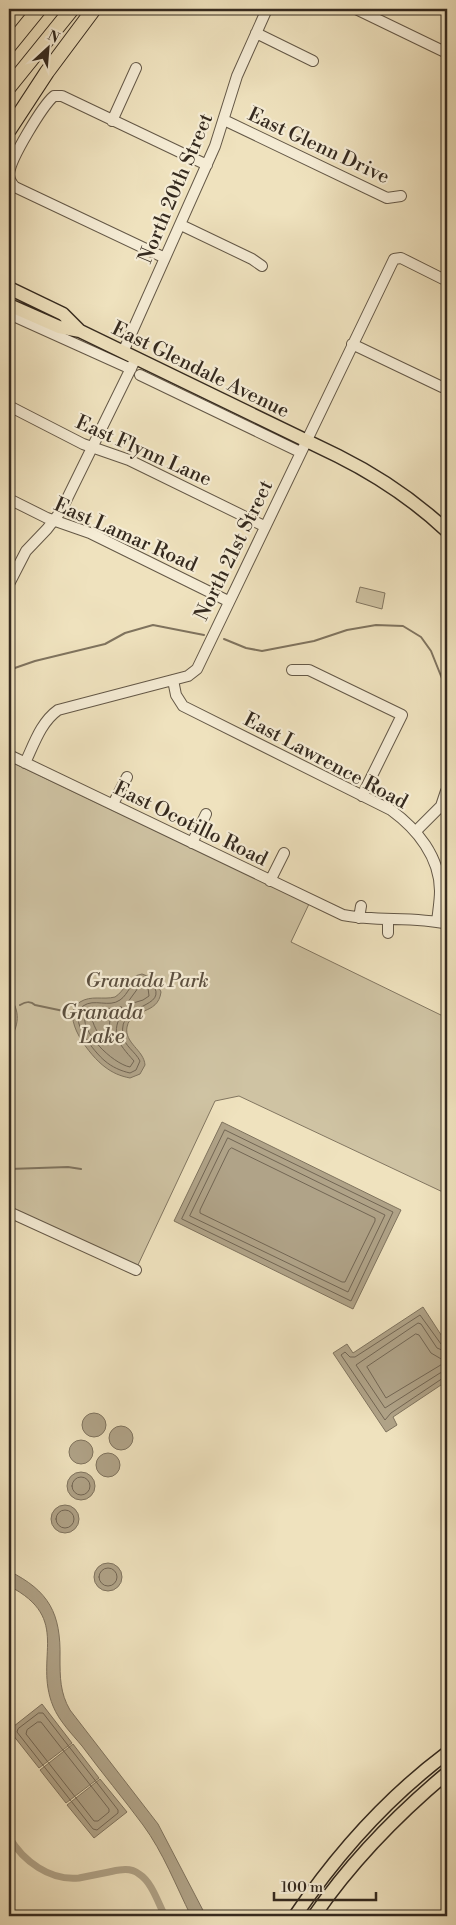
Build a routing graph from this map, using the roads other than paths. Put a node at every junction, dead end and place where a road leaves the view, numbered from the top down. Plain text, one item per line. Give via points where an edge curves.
1 (39, 9) edge
2 (72, 9) edge
3 (94, 9) edge
4 (267, 9) edge
5 (356, 9) edge
6 (256, 33) junction
7 (9, 46) edge
8 (447, 53) edge
9 (313, 61) dead end
10 (136, 68) dead end
11 (9, 87) edge
12 (224, 120) junction
13 (112, 121) junction
14 (9, 130) edge
15 (207, 165) junction
16 (9, 181) edge
17 (401, 196) dead end
18 (181, 225) junction
19 (165, 258) junction
20 (262, 266) dead end
21 (447, 281) edge
22 (9, 288) edge
23 (9, 305) edge
24 (9, 314) edge
25 (80, 331) junction
26 (352, 344) junction
27 (123, 352) junction
28 (136, 367) junction
29 (447, 387) edge
30 (9, 406) edge
31 (306, 440) junction
32 (91, 447) junction
33 (300, 452) junction
34 (9, 499) edge
35 (55, 520) junction
36 (264, 526) junction
37 (447, 531) edge
38 (9, 584) edge
39 (228, 601) junction
40 (292, 670) dead end
41 (173, 680) junction
42 (9, 755) edge
43 (25, 763) junction
44 (127, 777) dead end
45 (446, 791) edge
46 (362, 796) junction
47 (113, 804) junction
48 (206, 814) dead end
49 (416, 832) junction
50 (192, 843) junction
51 (284, 853) dead end
52 (270, 881) junction
53 (361, 906) dead end
54 (359, 918) junction
55 (388, 920) junction
56 (442, 923) edge
57 (388, 933) dead end
58 (9, 1212) edge
59 (136, 1270) dead end
60 (447, 1753) edge
61 (447, 1773) edge
62 (295, 1916) edge
63 (314, 1916) edge

1 - 7 highway
2 - 11 highway
3 - 14 highway
4 - 6 street, North 20th Street
5 - 8 street
6 - 9 street
6 - 12 street, North 20th Street via 237,76
10 - 13 street
12 - 15 street, North 20th Street
12 - 17 street, East Glenn Drive via 387,198
13 - 15 street
13 - 16 street via 62,96 54,96 25,138 9,171
15 - 18 street, North 20th Street
16 - 19 street via 15,187
18 - 19 street, North 20th Street
18 - 20 street
19 - 27 street, North 20th Street
21 - 26 street, North 21st Street via 401,258 394,259
22 - 25 main road, East Glendale Avenue via 64,314
23 - 25 main road, East Glendale Avenue via 59,327
24 - 28 street
25 - 27 main road, East Glendale Avenue
26 - 29 street
26 - 31 street, North 21st Street
27 - 28 main road, East Glendale Avenue
28 - 31 main road, East Glendale Avenue
28 - 32 street
28 - 33 street
30 - 32 street, East Flynn Lane
31 - 33 street, North 21st Street
31 - 37 main road, East Glendale Avenue via 380,479
32 - 35 street
32 - 36 street, East Flynn Lane via 129,460
33 - 36 street, North 21st Street
34 - 35 street, East Lamar Road
35 - 38 street via 26,550
35 - 39 street, East Lamar Road via 90,533
36 - 39 street, North 21st Street
39 - 41 street, North 21st Street via 197,669 188,676
40 - 46 street via 309,670 370,695 402,715
41 - 43 street, North 21st Street via 58,710 45,723
41 - 46 street, East Lawrence Road via 176,695 183,706
42 - 43 street, East Ocotillo Road
43 - 47 street, East Ocotillo Road
44 - 47 street
45 - 49 street via 441,806
46 - 49 street, East Lawrence Road via 391,810
47 - 50 street, East Ocotillo Road
48 - 50 street
49 - 56 street, East Lawrence Road via 429,850 437,870
50 - 52 street, East Ocotillo Road
51 - 52 street
52 - 54 street, East Ocotillo Road via 343,915
53 - 54 street
54 - 55 street, East Ocotillo Road
55 - 56 street, East Ocotillo Road
55 - 57 street
58 - 59 street
60 - 62 main road via 398,1794 355,1837
61 - 63 main road via 376,1839 347,1871

